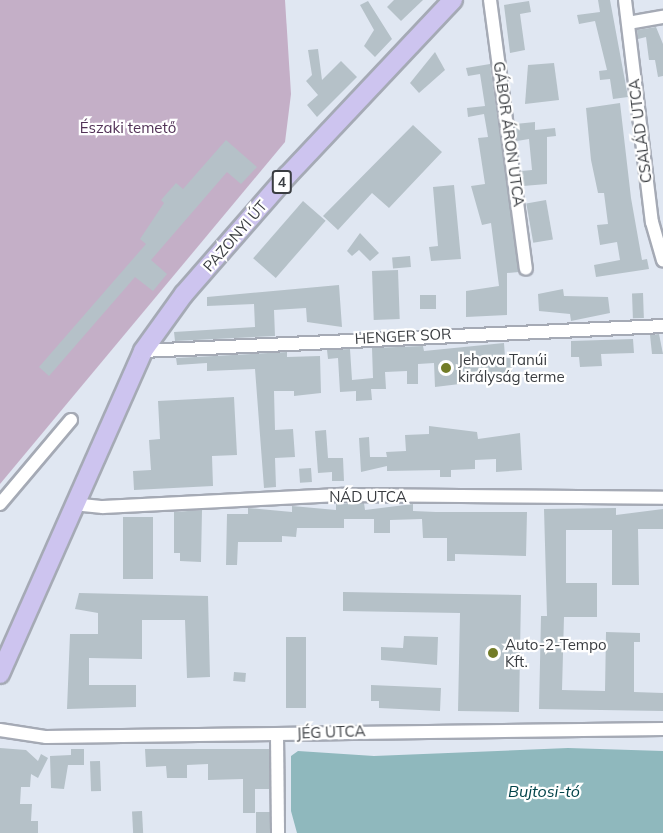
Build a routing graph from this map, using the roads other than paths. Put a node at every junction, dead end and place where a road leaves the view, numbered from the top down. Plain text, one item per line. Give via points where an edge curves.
1 (453, 0) edge
2 (490, 0) edge
3 (625, 0) edge
4 (663, 17) edge
5 (628, 23) junction
6 (663, 260) edge
7 (526, 269) dead end
8 (663, 326) edge
9 (143, 351) junction
10 (71, 420) dead end
11 (663, 498) edge
12 (0, 504) edge
13 (73, 504) junction
14 (0, 674) edge
15 (663, 729) edge
16 (0, 730) edge
17 (277, 735) junction
18 (278, 833) edge

1 - 9 main road, PAZONYI ÚT / 4 via 279,185 184,294
2 - 7 street, GÁBOR ÁRON UTCA
3 - 5 street, CSALÁD UTCA
4 - 5 street
5 - 6 street, CSALÁD UTCA via 652,222
8 - 9 street, HENGER SOR
9 - 13 main road, PAZONYI ÚT / 4
10 - 12 street
11 - 13 street, NÁD UTCA via 344,495 103,507
13 - 14 main road, 4
15 - 17 street, JÉG UTCA
16 - 17 street, JÉG UTCA via 46,737
17 - 18 street

